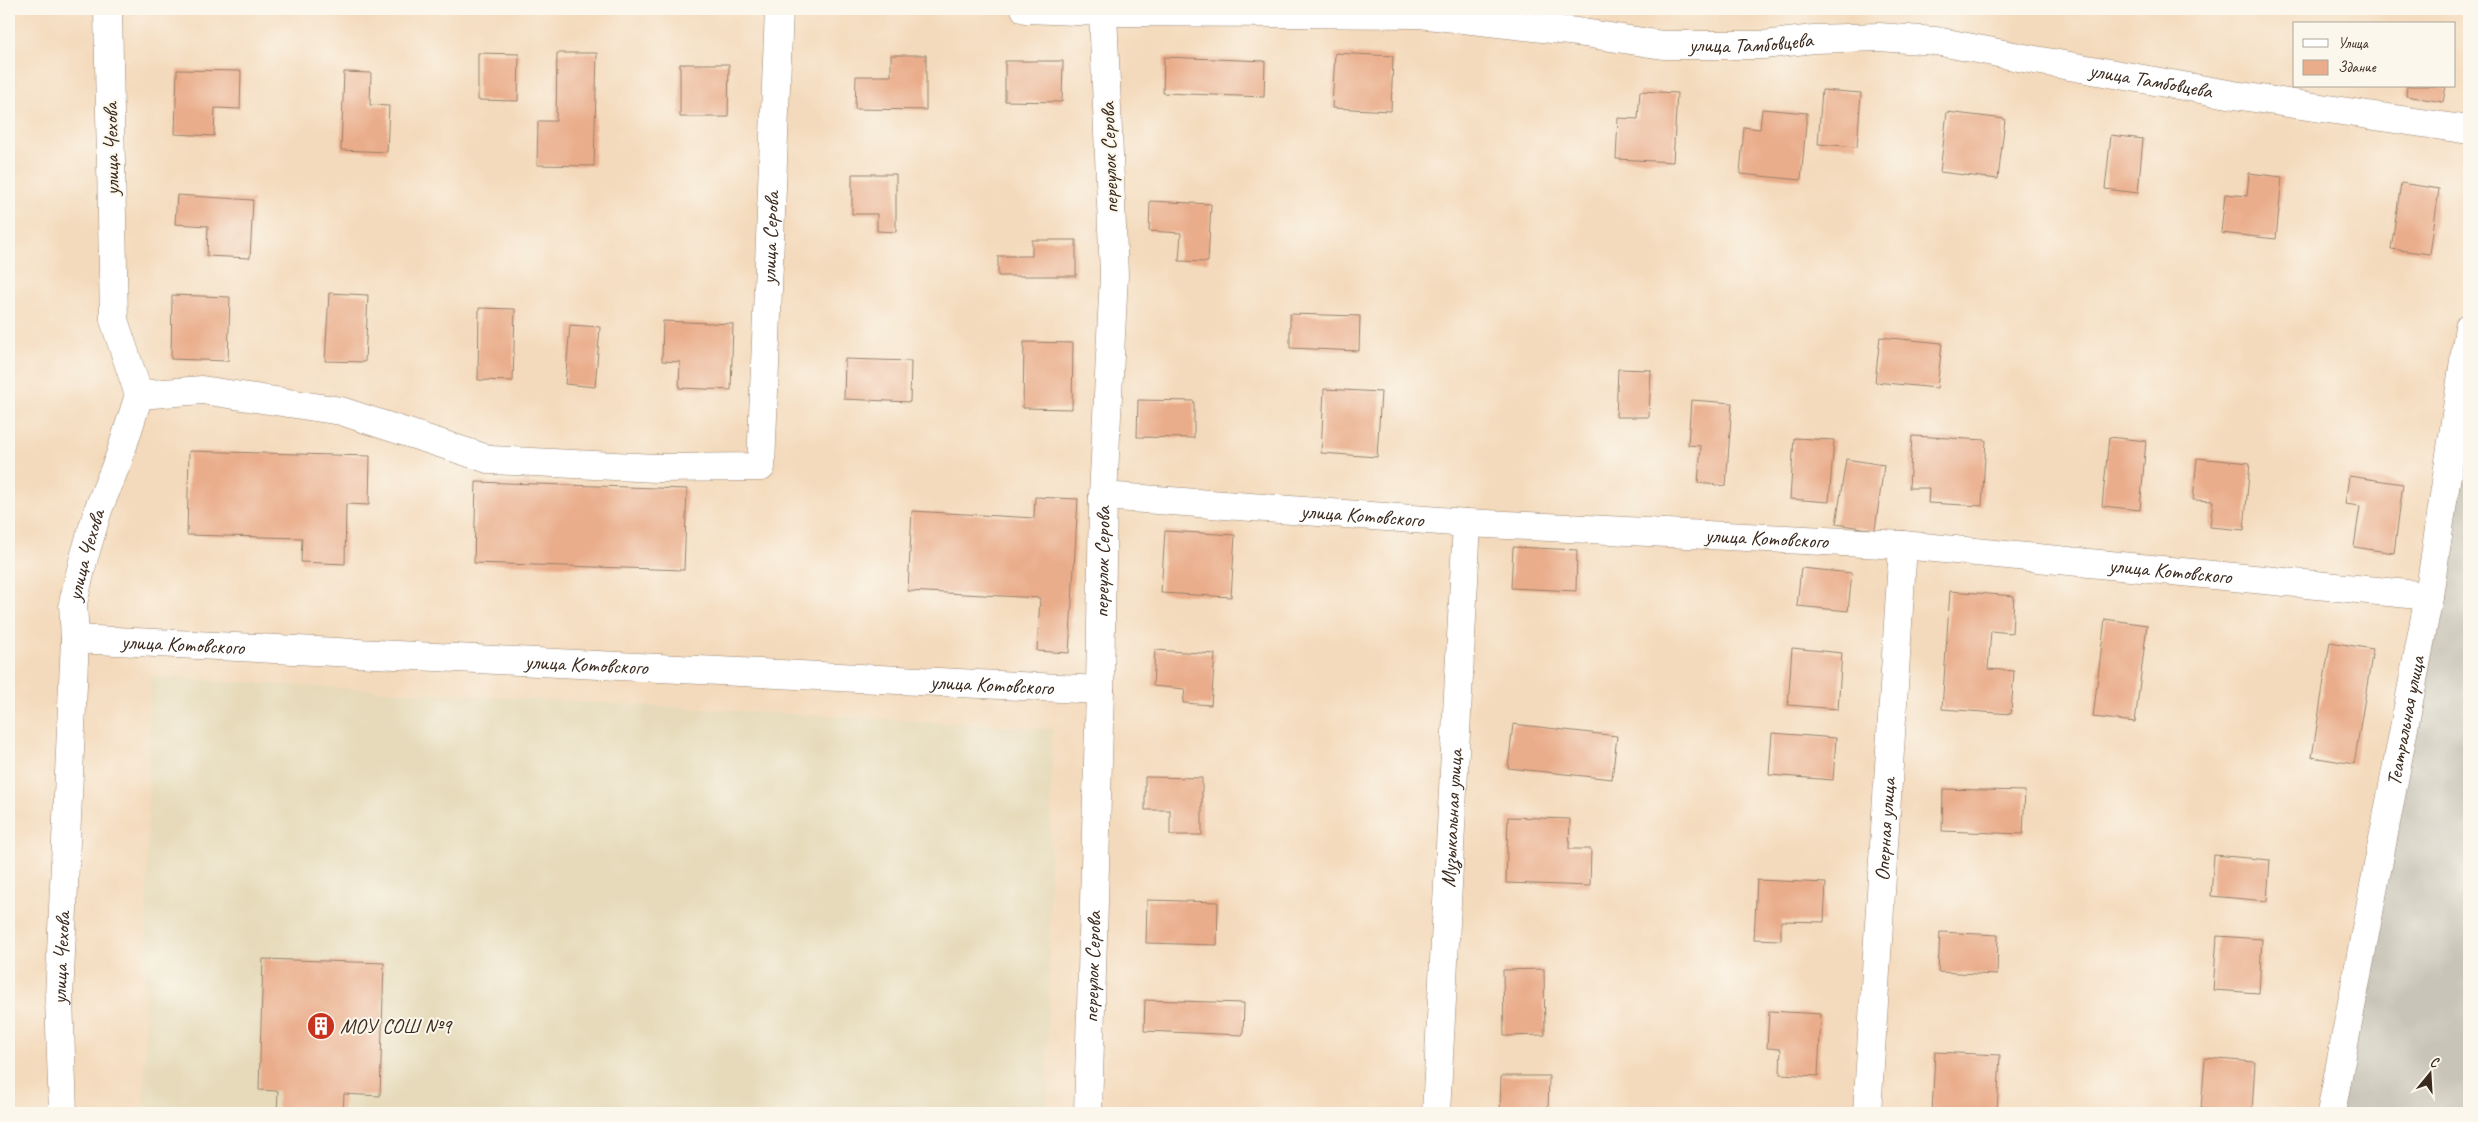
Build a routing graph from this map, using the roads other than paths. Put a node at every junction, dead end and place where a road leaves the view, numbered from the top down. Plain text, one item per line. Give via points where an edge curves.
1 (108, 9) edge
2 (779, 9) edge
3 (1025, 9) edge
4 (1103, 12) junction
5 (2469, 130) edge
6 (2469, 327) edge
7 (139, 395) junction
8 (1103, 496) junction
9 (1467, 523) junction
10 (1903, 545) junction
11 (2430, 596) junction
12 (74, 639) junction
13 (1100, 690) junction
14 (64, 1113) edge
15 (1088, 1113) edge
16 (1436, 1113) edge
17 (1867, 1113) edge
18 (2331, 1113) edge

1 - 7 street, улица Чехова via 114,320
2 - 7 street, улица Серова via 761,467 647,468 490,460 341,411 202,390
3 - 4 street, улица Тамбовцева
4 - 5 street, улица Тамбовцева via 1419,14 1664,45 1763,46 1814,39 1879,37 1936,41 2234,95
4 - 8 street, переулок Серова via 1114,276
6 - 11 street, Театральная улица
7 - 12 street, улица Чехова via 83,561 73,603
8 - 9 street, улица Котовского
8 - 13 street, переулок Серова
9 - 10 street, улица Котовского
9 - 16 street, Музыкальная улица
10 - 11 street, улица Котовского
10 - 17 street, Оперная улица
11 - 18 street, Театральная улица
12 - 13 street, улица Котовского
12 - 14 street, улица Чехова via 59,998
13 - 15 street, переулок Серова

